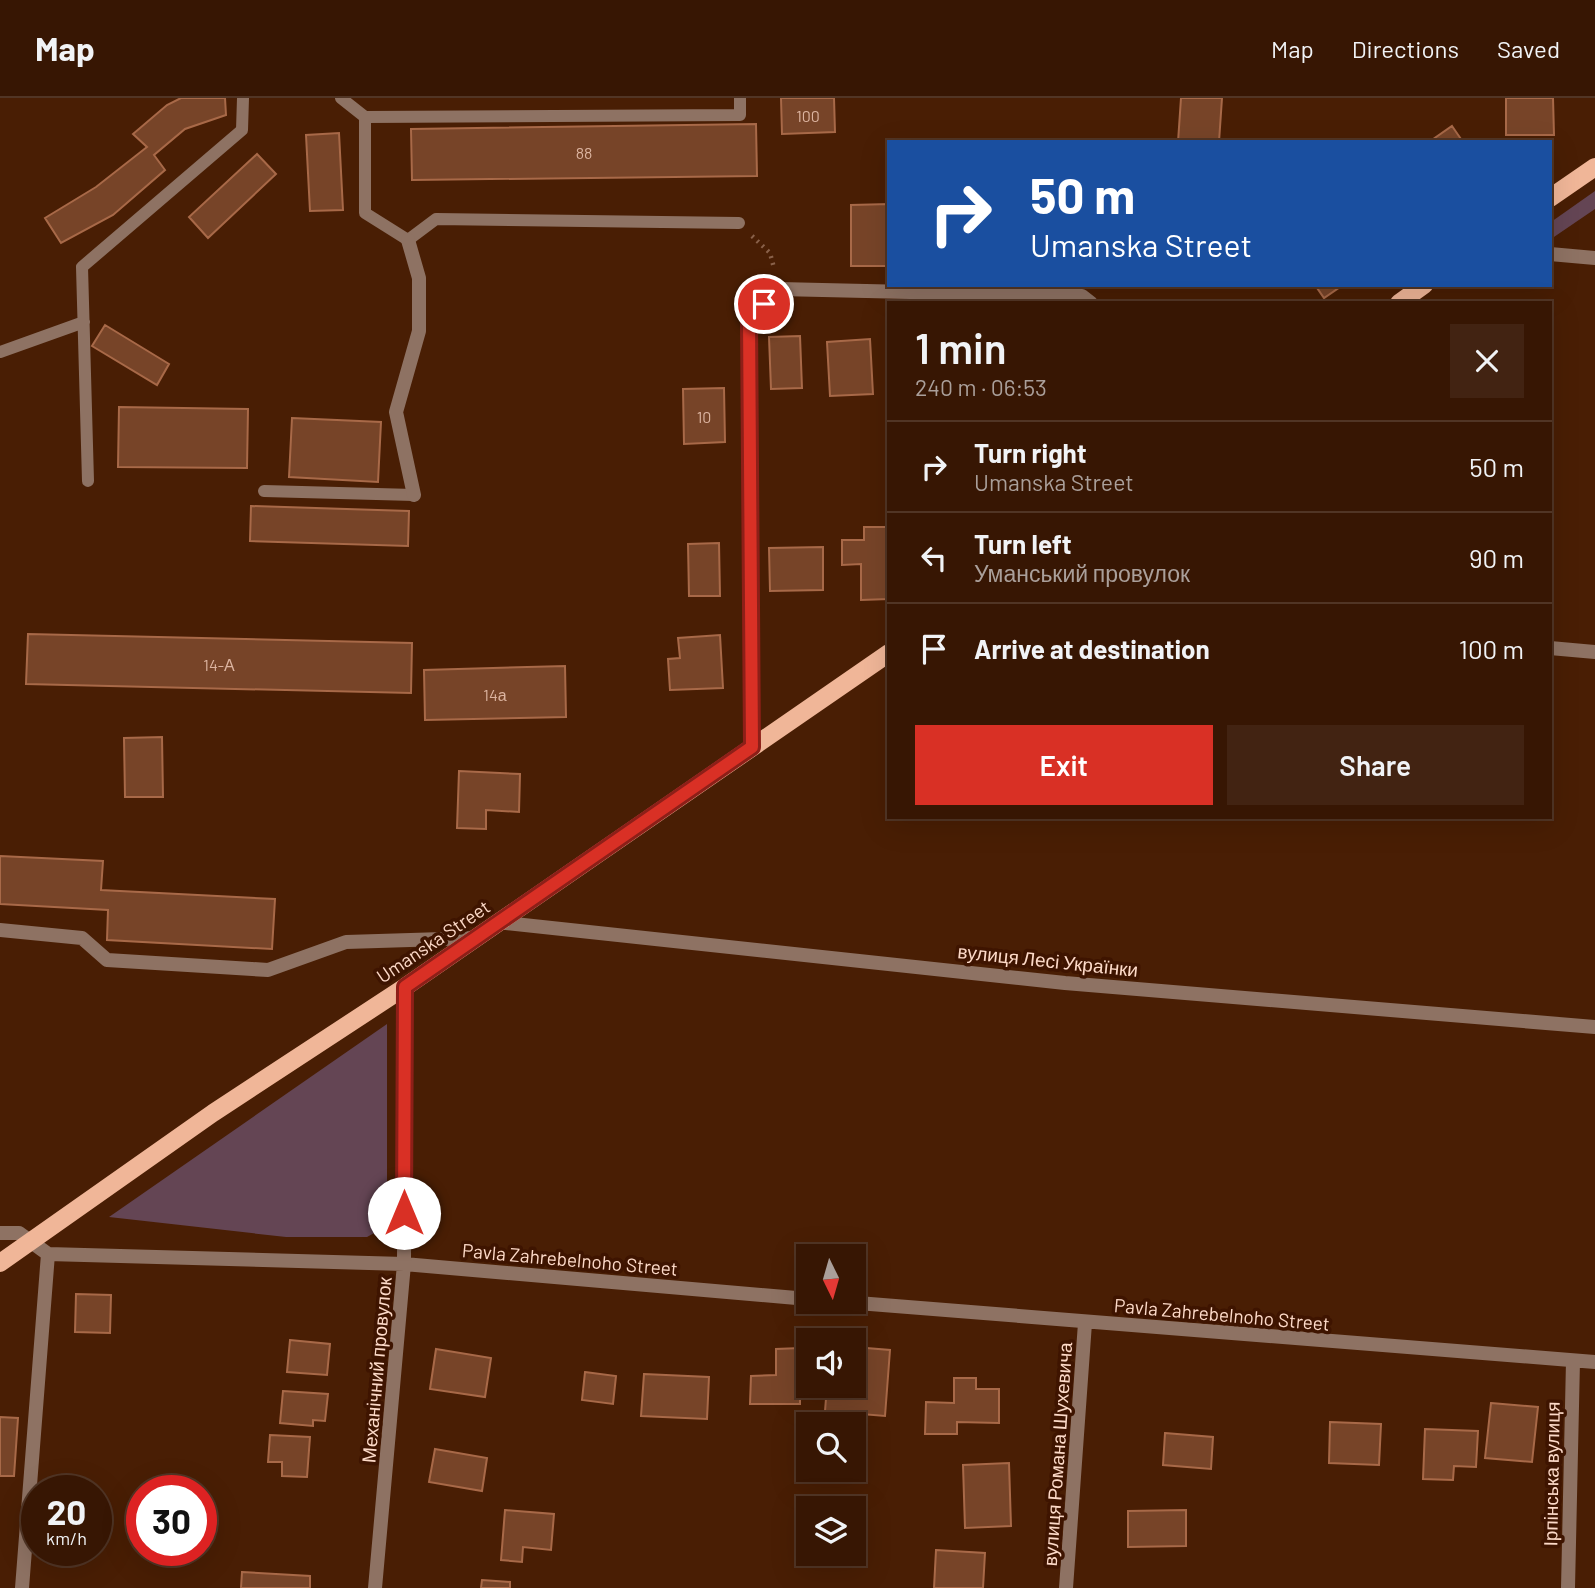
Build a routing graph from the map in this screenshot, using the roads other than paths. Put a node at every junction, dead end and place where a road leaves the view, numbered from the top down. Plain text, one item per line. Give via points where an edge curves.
1 (243, 98) edge
2 (341, 98) edge
3 (740, 98) edge
4 (365, 117) junction
5 (1595, 167) edge
6 (1552, 197) edge
7 (739, 223) road end
8 (408, 240) junction
9 (1552, 254) edge
10 (1595, 258) edge
11 (1421, 287) edge
12 (1088, 301) edge
13 (1401, 301) edge
14 (83, 321) junction
15 (0, 352) edge
16 (88, 481) dead end
17 (264, 491) dead end
18 (414, 495) joint
19 (1552, 648) edge
20 (1595, 652) edge
21 (887, 654) edge
22 (752, 747) junction
23 (497, 922) junction
24 (0, 930) edge
25 (475, 938) junction
26 (405, 987) junction
27 (1595, 1027) edge
28 (0, 1233) edge
29 (31, 1242) junction
30 (48, 1254) junction
31 (0, 1263) edge
32 (404, 1264) junction
33 (796, 1298) edge
34 (866, 1304) edge
35 (1085, 1322) junction
36 (1573, 1361) junction
37 (1595, 1362) edge
38 (22, 1588) edge
39 (376, 1588) edge
40 (1066, 1588) edge
41 (1568, 1588) edge

1 - 14 lane via 242,130 82,267
2 - 4 lane
3 - 4 lane via 740,115
4 - 8 lane via 366,213
5 - 6 main road
7 - 8 lane via 436,219
8 - 18 street via 419,278 419,331 396,412
9 - 10 street
11 - 13 main road
12 - 22 street via 1082,296 779,289 749,320
14 - 15 lane
14 - 16 lane
17 - 18 lane
19 - 20 street
21 - 22 main road, Umanska Street
22 - 23 main road, Umanska Street
23 - 25 main road, Umanska Street
23 - 27 street, вулиця Лесі Українки via 1065,983
24 - 25 street via 82,938 107,960 268,970 346,942
25 - 26 main road, Umanska Street
26 - 29 main road, Umanska Street via 213,1113
26 - 32 street, Механічний провулок
28 - 29 street via 19,1233
29 - 30 street
29 - 31 main road, Umanska Street
30 - 32 street, Pavla Zahrebelnoho Street
30 - 38 street
32 - 33 street, Pavla Zahrebelnoho Street
32 - 39 street, Механічний провулок
34 - 35 street, Pavla Zahrebelnoho Street
35 - 36 street, Pavla Zahrebelnoho Street
35 - 40 street, вулиця Романа Шухевича
36 - 37 street, Pavla Zahrebelnoho Street
36 - 41 street, Ірпінська вулиця

